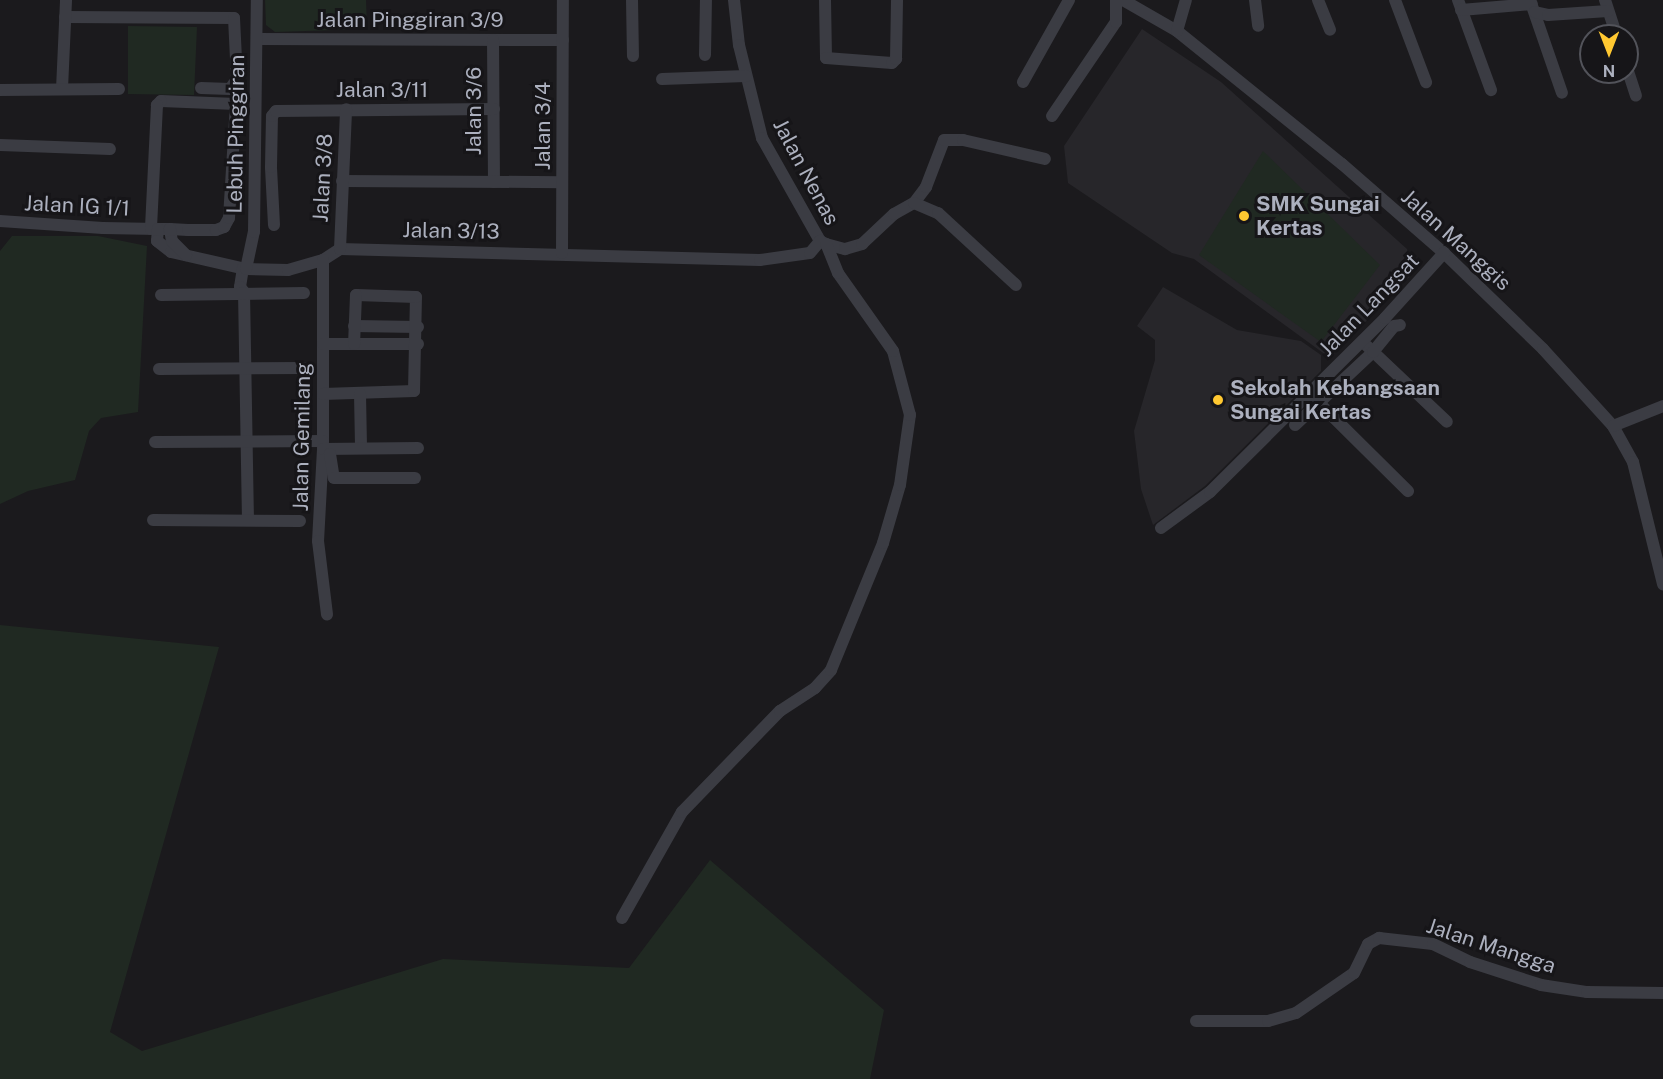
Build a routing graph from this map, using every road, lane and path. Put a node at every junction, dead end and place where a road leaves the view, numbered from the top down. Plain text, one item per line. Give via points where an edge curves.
1 (66, 0) edge
2 (256, 0) edge
3 (562, 0) edge
4 (632, 0) edge
5 (706, 0) edge
6 (734, 0) edge
7 (825, 0) edge
8 (897, 0) edge
9 (1069, 0) edge
10 (1116, 0) edge
11 (1123, 0) edge
12 (1186, 0) edge
13 (1255, 0) edge
14 (1318, 0) edge
15 (1395, 0) edge
16 (1460, 5) edge
17 (1532, 5) edge
18 (1606, 5) edge
19 (65, 17) junction
20 (1613, 24) edge
21 (1258, 26) dead end
22 (1330, 30) dead end
23 (1177, 31) junction
24 (257, 39) junction
25 (493, 40) junction
26 (562, 40) junction
27 (705, 55) dead end
28 (633, 56) dead end
29 (746, 76) junction
30 (662, 79) dead end
31 (1023, 82) dead end
32 (1426, 82) dead end
33 (1632, 84) edge
34 (201, 88) dead end
35 (62, 89) junction
36 (119, 89) dead end
37 (0, 90) edge
38 (1491, 90) dead end
39 (1562, 93) dead end
40 (1636, 96) dead end
41 (346, 109) junction
42 (494, 110) junction
43 (1052, 116) dead end
44 (0, 145) edge
45 (110, 149) dead end
46 (1045, 159) dead end
47 (342, 181) junction
48 (494, 182) junction
49 (562, 182) junction
50 (914, 202) junction
51 (0, 221) edge
52 (274, 225) dead end
53 (160, 229) junction
54 (823, 243) junction
55 (340, 249) junction
56 (562, 253) junction
57 (1444, 254) junction
58 (323, 260) junction
59 (247, 268) junction
60 (1016, 285) dead end
61 (244, 292) junction
62 (304, 292) dead end
63 (161, 295) dead end
64 (1400, 325) dead end
65 (354, 326) junction
66 (418, 327) junction
67 (1362, 342) junction
68 (323, 344) junction
69 (354, 344) junction
70 (418, 344) junction
71 (1373, 352) junction
72 (303, 368) dead end
73 (159, 369) dead end
74 (247, 369) junction
75 (1308, 393) junction
76 (323, 394) junction
77 (360, 394) junction
78 (1319, 403) junction
79 (1663, 406) edge
80 (1447, 423) dead end
81 (1295, 425) dead end
82 (1613, 426) junction
83 (155, 442) dead end
84 (247, 443) junction
85 (325, 446) junction
86 (361, 448) junction
87 (418, 448) dead end
88 (415, 478) dead end
89 (1408, 491) dead end
90 (153, 520) dead end
91 (248, 520) junction
92 (300, 521) dead end
93 (1161, 528) dead end
94 (1663, 584) edge
95 (327, 614) dead end
96 (622, 918) dead end
97 (1663, 993) edge
98 (1196, 1021) dead end

1 - 19 street
2 - 24 street, Lebuh Pinggiran
3 - 26 street, Jalan 3/4
4 - 28 street
5 - 27 street
6 - 29 street, Jalan Nenas
7 - 8 street via 825,56 829,60 894,62
9 - 31 street
10 - 43 street via 1116,22
11 - 23 street, Jalan Manggis
12 - 23 street
13 - 21 street
14 - 22 street
15 - 32 street
16 - 17 street
16 - 38 street
17 - 18 street via 1548,15
17 - 39 street
18 - 20 street
19 - 34 street via 227,15 237,25 237,79 230,88
19 - 35 street
23 - 57 street, Jalan Manggis via 1342,164
24 - 25 street, Jalan Pinggiran 3/9
24 - 59 street, Lebuh Pinggiran via 254,232
25 - 26 street, Jalan Pinggiran 3/9
25 - 42 street, Jalan 3/6
26 - 49 street, Jalan 3/4
29 - 30 street
29 - 54 street, Jalan Nenas via 762,138
33 - 40 street
35 - 36 street
35 - 37 street
41 - 42 street, Jalan 3/11
41 - 47 street, Jalan 3/8
41 - 52 street, Jalan 3/11 via 284,110 272,116
42 - 48 street, Jalan 3/6
44 - 45 street
46 - 50 street via 963,140 944,140 926,187
47 - 48 street
47 - 55 street, Jalan 3/8
48 - 49 street
49 - 56 street, Jalan 3/4
50 - 54 street, Jalan Nenas via 894,213 854,248 835,249
50 - 60 street via 938,213
51 - 53 street, Jalan IG 1/1
53 - 53 street, Jalan IG 1/1 via 157,105 161,101 236,104 229,218 224,227
53 - 59 street via 158,241 163,248
54 - 56 street, Jalan 3/13 via 810,253 760,260 669,260
54 - 96 street via 838,273 893,351 910,415 900,485 883,543 831,670 816,688 780,711 682,812
55 - 56 street, Jalan 3/13
55 - 58 street
57 - 67 street, Jalan Langsat
57 - 82 street, Jalan Manggis via 1530,335
58 - 59 street via 288,270
58 - 68 street, Jalan Gemilang
59 - 61 street, Lebuh Pinggiran
61 - 62 street
61 - 63 street
61 - 74 street
64 - 71 street via 1394,326
65 - 66 street
65 - 66 street via 353,298 360,294 416,297
65 - 69 street
66 - 70 street
67 - 71 street
67 - 75 street, Jalan Langsat
68 - 69 street
68 - 76 street, Jalan Gemilang
69 - 70 street
70 - 77 street via 416,388 410,392
71 - 78 street
71 - 80 street
72 - 74 street
73 - 74 street
74 - 84 street
75 - 78 street
75 - 93 street, Jalan Langsat via 1209,492
76 - 77 street
76 - 85 street, Jalan Gemilang
77 - 86 street
78 - 81 street
78 - 89 street
79 - 82 street
82 - 94 street, Jalan Manggis via 1639,478
83 - 84 street
84 - 85 street
84 - 91 street
85 - 86 street
85 - 88 street via 334,478
85 - 95 street, Jalan Gemilang via 318,541
86 - 87 street
90 - 91 street
91 - 92 street
97 - 98 street, Jalan Mangga via 1587,992 1541,985 1470,962 1432,944 1379,938 1368,944 1353,973 1296,1014 1268,1021

